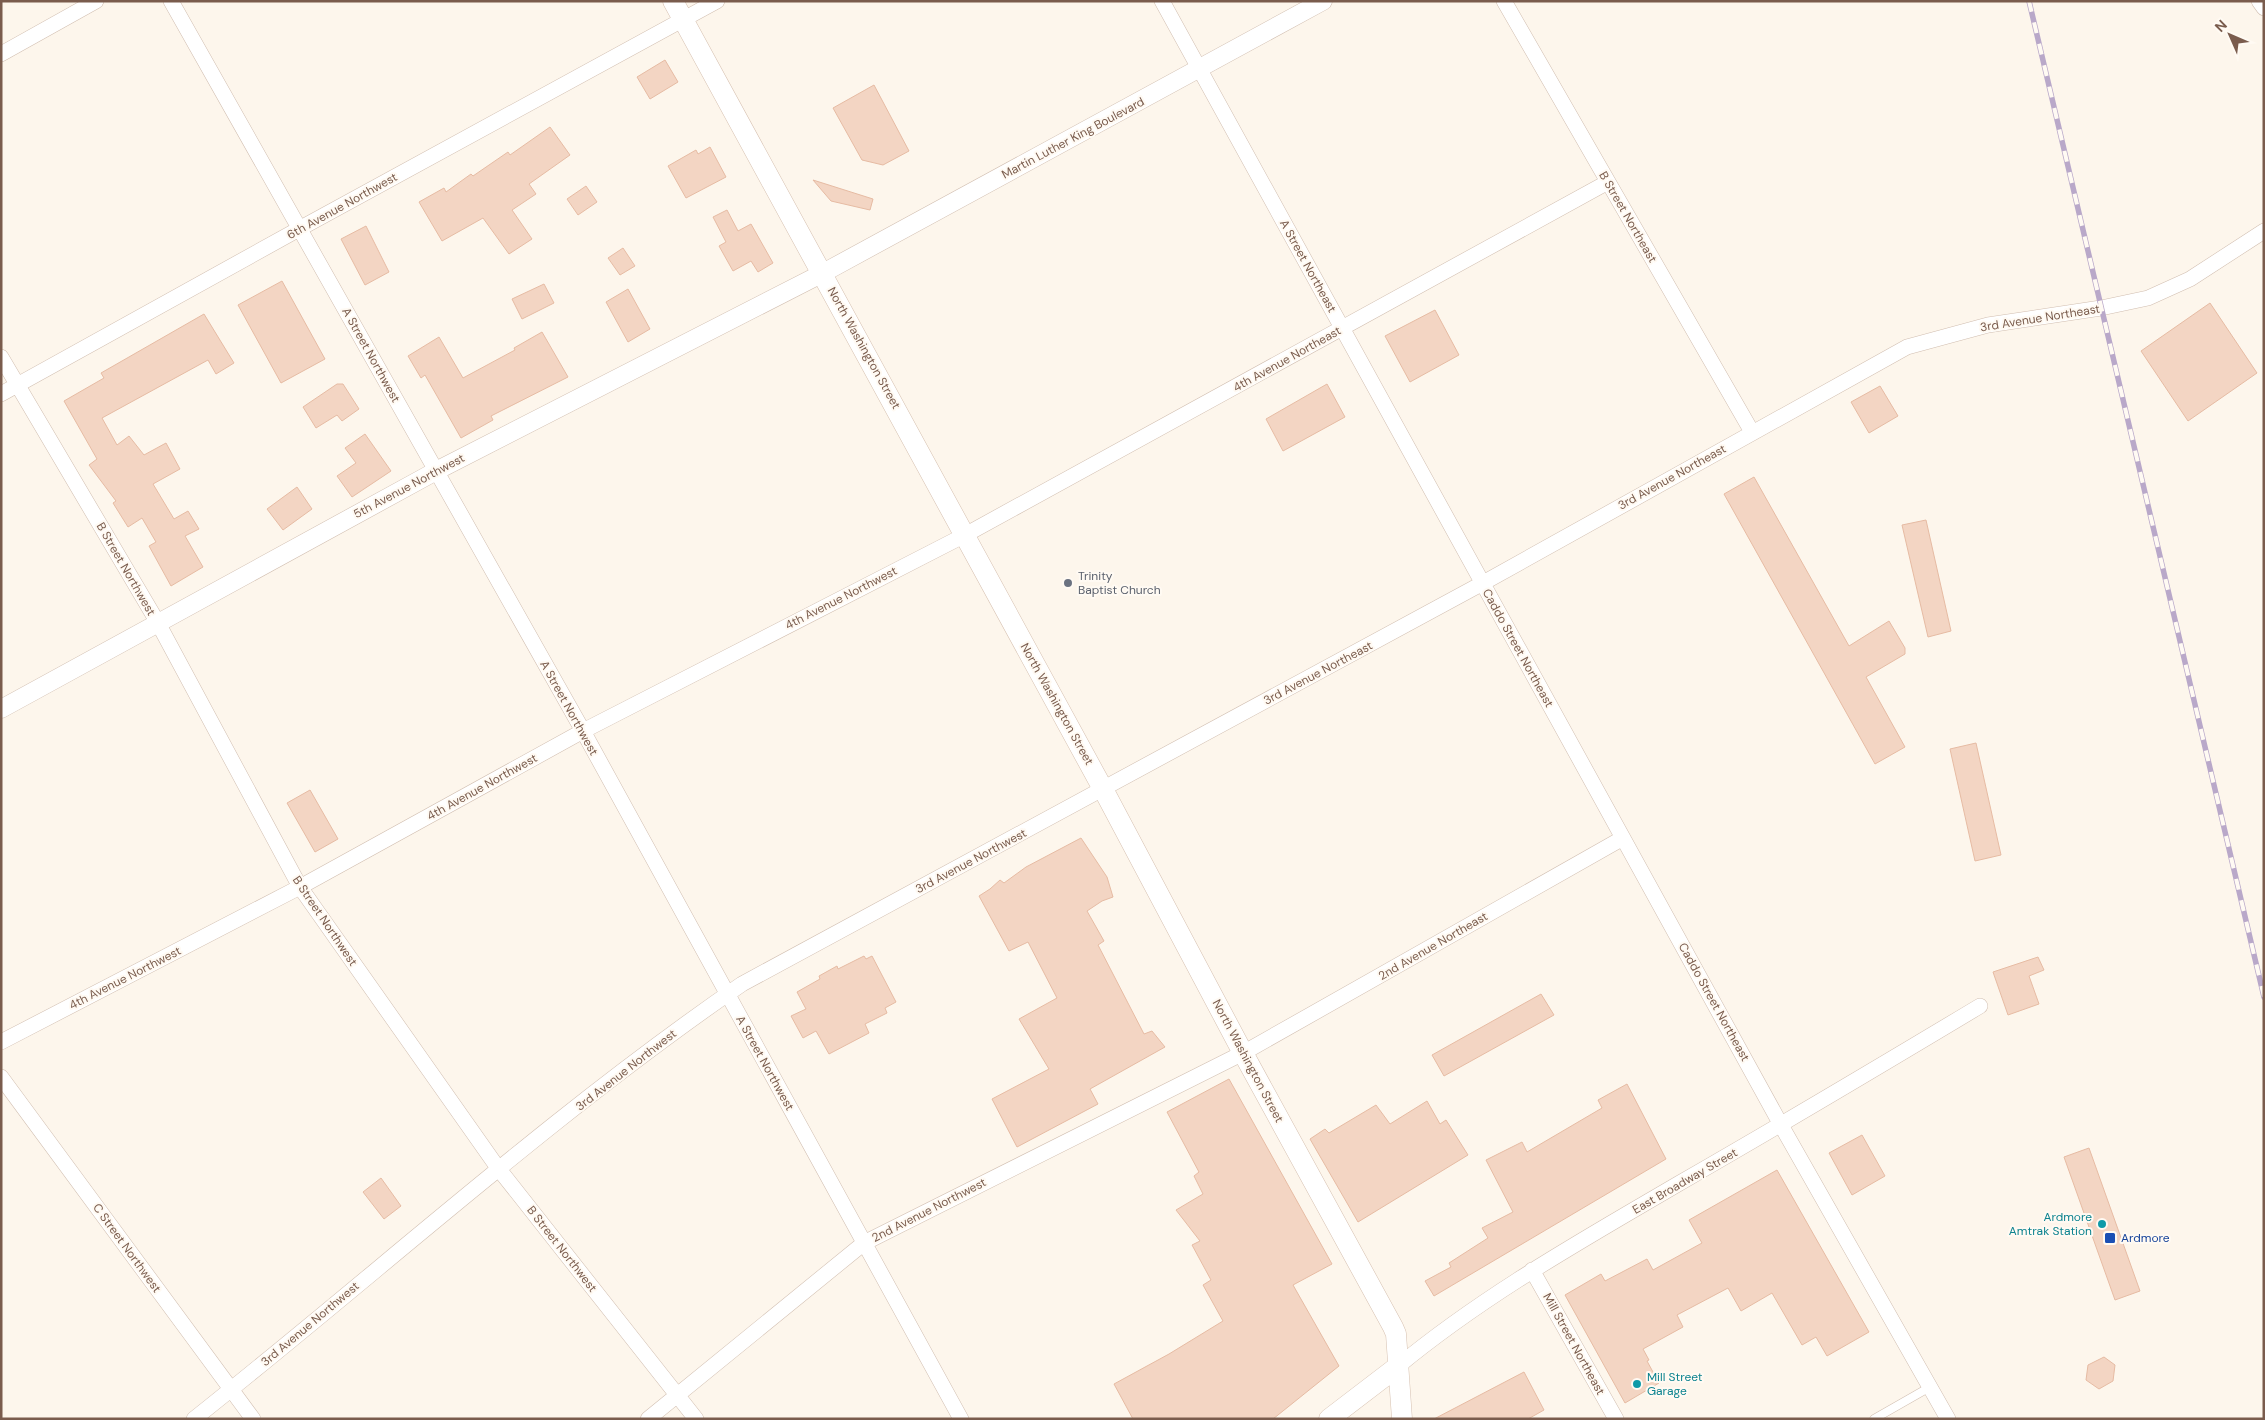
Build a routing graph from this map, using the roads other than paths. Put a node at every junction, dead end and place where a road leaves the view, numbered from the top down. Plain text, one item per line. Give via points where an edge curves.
1 (96, 1) edge
2 (171, 1) edge
3 (673, 1) edge
4 (717, 1) edge
5 (1162, 1) edge
6 (1323, 1) edge
7 (1504, 1) edge
8 (2260, 1) edge
9 (2264, 8) edge
10 (684, 20) junction
11 (1, 54) edge
12 (1200, 70) junction
13 (1608, 182) junction
14 (299, 229) junction
15 (2264, 231) edge
16 (823, 273) junction
17 (1343, 328) junction
18 (1, 357) edge
19 (18, 385) junction
20 (1, 394) edge
21 (1752, 432) junction
22 (436, 471) junction
23 (965, 535) junction
24 (1483, 584) junction
25 (158, 623) junction
26 (1, 708) edge
27 (583, 731) junction
28 (1104, 789) junction
29 (1623, 838) junction
30 (300, 887) junction
31 (727, 994) junction
32 (1980, 1006) dead end
33 (1, 1042) edge
34 (1243, 1053) junction
35 (1, 1077) edge
36 (1781, 1125) junction
37 (498, 1168) junction
38 (864, 1243) junction
39 (1532, 1270) junction
40 (1397, 1367) junction
41 (1930, 1386) junction
42 (231, 1390) junction
43 (678, 1396) junction
44 (194, 1419) edge
45 (253, 1419) edge
46 (648, 1419) edge
47 (696, 1419) edge
48 (961, 1419) edge
49 (1329, 1419) edge
50 (1402, 1419) edge
51 (1616, 1419) edge
52 (1874, 1419) edge
53 (1948, 1419) edge

1 - 11 street
2 - 14 street, A Street Northwest
3 - 10 main road, North Washington Street
4 - 10 street, 6th Avenue Northwest
5 - 12 street, A Street Northeast
6 - 12 street, Martin Luther King Boulevard
7 - 13 street, B Street Northeast
8 - 9 street
10 - 14 street, 6th Avenue Northwest
10 - 16 main road, North Washington Street
12 - 16 street, Martin Luther King Boulevard
12 - 17 street, A Street Northeast
13 - 17 street, 4th Avenue Northeast
13 - 21 street, B Street Northeast
14 - 19 street, 6th Avenue Northwest
14 - 22 street, A Street Northwest
15 - 21 street, 3rd Avenue Northeast via 2190,280 2148,298 1988,325 1907,347
16 - 22 street, 5th Avenue Northwest
16 - 23 main road, North Washington Street
17 - 23 street, 4th Avenue Northeast
17 - 24 street, A Street Northeast
18 - 19 street, B Street Northwest
19 - 20 street, 6th Avenue Northwest
19 - 25 street, B Street Northwest
21 - 24 street, 3rd Avenue Northeast
22 - 25 street, 5th Avenue Northwest
22 - 27 street, A Street Northwest
23 - 27 street, 4th Avenue Northwest
23 - 28 main road, North Washington Street
24 - 28 street, 3rd Avenue Northeast
24 - 29 street, Caddo Street Northeast
25 - 26 street, 5th Avenue Northwest
25 - 30 street, B Street Northwest
27 - 30 street, 4th Avenue Northwest
27 - 31 street, A Street Northwest
28 - 31 street, 3rd Avenue Northwest
28 - 34 main road, North Washington Street
29 - 34 street, 2nd Avenue Northeast
29 - 36 street, Caddo Street Northeast
30 - 33 street, 4th Avenue Northwest
30 - 37 street, B Street Northwest
31 - 37 street, 3rd Avenue Northwest
31 - 38 street, A Street Northwest
32 - 36 street, East Broadway Street
34 - 38 street, 2nd Avenue Northwest
34 - 40 main road, North Washington Street via 1393,1327
35 - 42 street, C Street Northwest
36 - 39 street, East Broadway Street
36 - 41 street, Caddo Street Northeast
37 - 42 street, 3rd Avenue Northwest
37 - 43 street, B Street Northwest
38 - 43 street, 2nd Avenue Northwest
38 - 48 street, A Street Northwest
39 - 40 street, East Broadway Street via 1452,1324
39 - 51 street, Mill Street Northeast
40 - 49 main road
40 - 50 main road, North Washington Street
41 - 52 lane
41 - 53 street, Caddo Street Northeast
42 - 44 street, 3rd Avenue Northwest
42 - 45 street, C Street Northwest
43 - 46 street, 2nd Avenue Northwest
43 - 47 street, B Street Northwest

